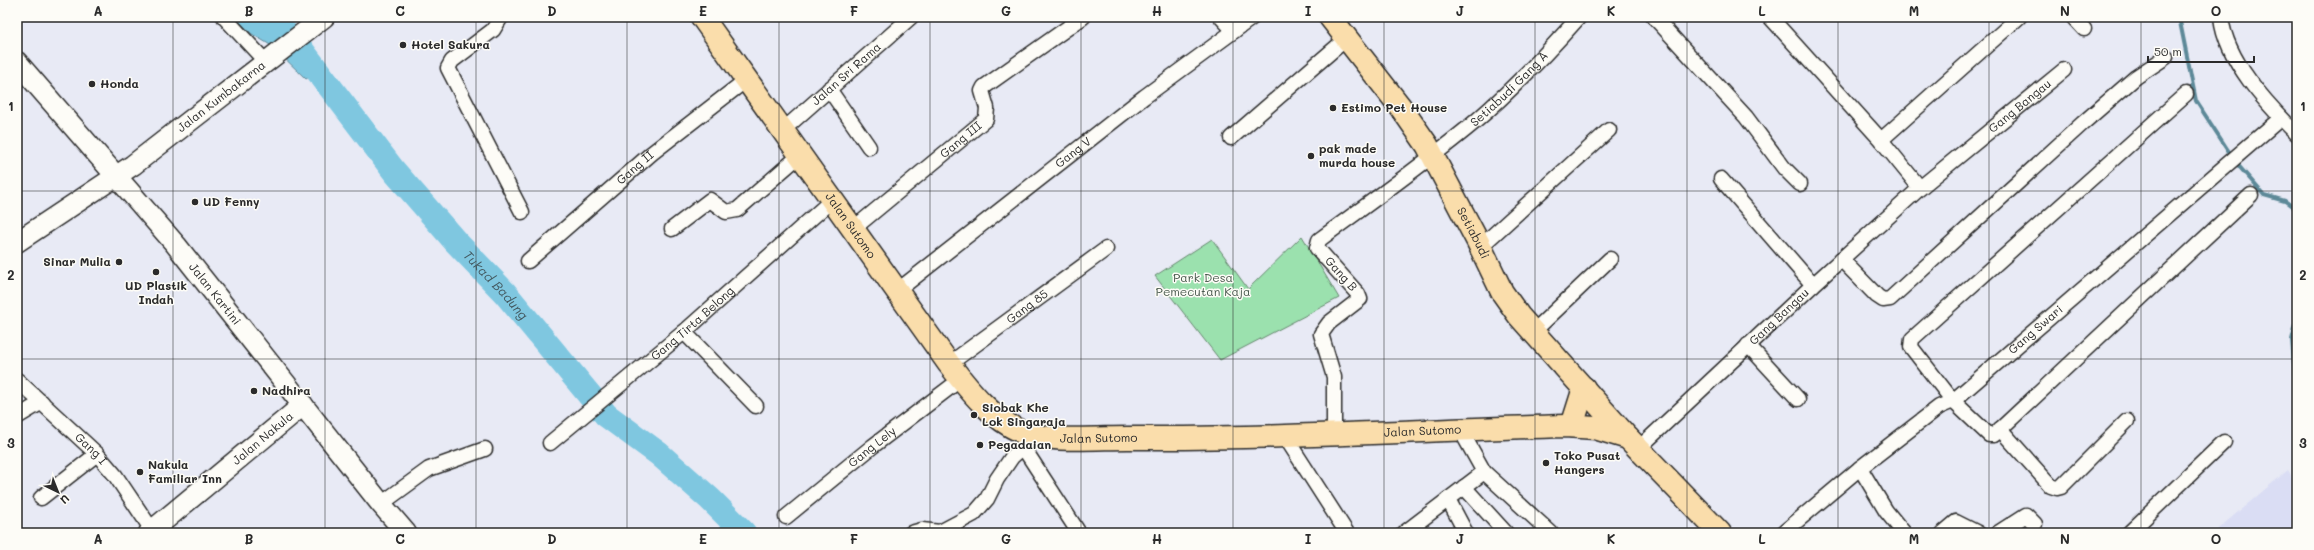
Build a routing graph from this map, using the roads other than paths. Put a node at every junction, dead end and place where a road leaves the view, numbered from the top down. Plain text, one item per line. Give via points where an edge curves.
1 (224, 17) edge
2 (324, 17) edge
3 (501, 17) edge
4 (702, 17) edge
5 (911, 17) edge
6 (1083, 17) edge
7 (1221, 17) edge
8 (1253, 17) edge
9 (1330, 17) edge
10 (1579, 17) edge
11 (1654, 17) edge
12 (1771, 17) edge
13 (2019, 17) edge
14 (2073, 17) edge
15 (2222, 17) edge
16 (2084, 29) dead end
17 (1234, 31) junction
18 (1347, 38) junction
19 (2166, 57) dead end
20 (271, 59) junction
21 (17, 62) edge
22 (2064, 70) dead end
23 (746, 80) junction
24 (829, 89) junction
25 (2186, 94) dead end
26 (2281, 118) junction
27 (1609, 130) dead end
28 (782, 131) junction
29 (2297, 134) edge
30 (1231, 138) dead end
31 (1881, 140) junction
32 (869, 146) dead end
33 (1434, 155) junction
34 (799, 156) junction
35 (117, 175) junction
36 (1721, 179) dead end
37 (1800, 184) dead end
38 (1920, 188) junction
39 (2251, 196) dead end
40 (832, 200) junction
41 (522, 212) dead end
42 (672, 229) dead end
43 (853, 229) junction
44 (17, 242) edge
45 (1480, 247) junction
46 (1106, 249) dead end
47 (1610, 259) dead end
48 (1841, 260) junction
49 (528, 261) dead end
50 (1813, 285) junction
51 (897, 291) junction
52 (684, 332) junction
53 (1533, 332) junction
54 (1748, 345) junction
55 (955, 372) junction
56 (17, 380) edge
57 (1584, 388) junction
58 (1798, 399) dead end
59 (299, 400) junction
60 (1953, 401) junction
61 (42, 402) junction
62 (756, 406) dead end
63 (17, 417) edge
64 (2127, 421) dead end
65 (1572, 426) junction
66 (1460, 429) junction
67 (2000, 429) junction
68 (1334, 434) junction
69 (1284, 435) junction
70 (1028, 441) junction
71 (550, 442) dead end
72 (2224, 442) dead end
73 (1634, 443) junction
74 (485, 449) dead end
75 (97, 454) junction
76 (1860, 468) junction
77 (1484, 472) junction
78 (1464, 487) junction
79 (41, 498) dead end
80 (1448, 499) junction
81 (381, 504) junction
82 (786, 517) dead end
83 (2035, 524) dead end
84 (152, 532) edge
85 (406, 533) edge
86 (911, 533) edge
87 (1079, 533) edge
88 (1347, 533) edge
89 (1404, 533) edge
90 (1466, 533) edge
91 (1506, 533) edge
92 (1551, 533) edge
93 (1720, 533) edge
94 (1783, 533) edge
95 (1904, 533) edge
96 (1943, 533) edge
97 (1978, 533) edge
98 (1998, 533) edge
99 (2129, 533) edge

1 - 20 street
2 - 20 main road, Jalan Kumbakarna
3 - 41 street via 493,30 452,61 448,68
4 - 23 main road, Jalan Sutomo
5 - 24 street, Jalan Sri Rama
6 - 43 street, Gang III via 984,87 982,91 987,108 986,119
7 - 17 street
8 - 17 street, Gang V
9 - 18 main road, Setiabudi
10 - 33 street, Setiabudi Gang A via 1478,120
11 - 37 street via 1746,117 1784,168
12 - 31 street
13 - 31 street
14 - 16 street
15 - 26 street via 2227,40 2237,62
17 - 51 street, Gang V via 1144,97
18 - 30 street
18 - 33 main road, Setiabudi
19 - 48 street via 2136,77 2089,118 1890,299 1883,300 1877,296
20 - 35 main road, Jalan Kumbakarna via 198,117
21 - 35 main road, Jalan Kartini
22 - 38 street, Gang Bangau
23 - 28 main road, Jalan Sutomo
23 - 49 street, Gang II via 652,153
24 - 28 street, Jalan Sri Rama
24 - 32 street
25 - 60 street via 1912,339 1911,347
26 - 29 street
26 - 60 street, Gang Swari via 2222,166
27 - 45 street
28 - 34 main road, Jalan Sutomo
31 - 38 street
33 - 45 main road, Setiabudi
33 - 68 street, Gang B via 1319,240 1317,248 1360,299 1328,323 1321,334 1334,377
34 - 40 main road, Jalan Sutomo
34 - 42 street via 736,210 726,212 710,200
35 - 44 main road, Jalan Kumbakarna
35 - 59 main road, Jalan Kartini
36 - 50 street
38 - 48 street, Gang Bangau
39 - 67 street
40 - 43 main road, Jalan Sutomo
40 - 52 street, Gang Tirta Belong
43 - 51 main road, Jalan Sutomo
45 - 53 main road, Setiabudi via 1502,292
46 - 55 street, Gang 85
47 - 53 street
48 - 50 street, Gang Bangau
50 - 54 street, Gang Bangau
51 - 55 main road, Jalan Sutomo
52 - 62 street
52 - 71 street, Gang Tirta Belong
53 - 57 main road, Setiabudi
54 - 58 street
54 - 73 street, Gang Bangau
55 - 70 main road, Jalan Sutomo via 1002,420 1024,432
55 - 82 street, Gang Lely via 872,446
56 - 61 street, Gang I
57 - 65 main road
57 - 73 main road, Setiabudi
59 - 81 main road, Jalan Kartini
59 - 84 main road, Jalan Nakula
60 - 67 street via 1989,435 1994,435
60 - 76 street, Gang Swari via 1939,407
61 - 63 street
61 - 75 street, Gang I
64 - 67 street via 2061,487 2056,488 2051,486
65 - 66 main road, Jalan Sutomo
65 - 73 main road, Jalan Sutomo via 1595,428
66 - 68 main road, Jalan Sutomo
66 - 77 street
68 - 69 main road, Jalan Sutomo
69 - 70 main road, Jalan Sutomo via 1045,437
69 - 88 street
70 - 86 street via 1012,458 987,499 974,514 940,532 922,530
70 - 87 street
72 - 99 street
73 - 93 main road, Setiabudi
74 - 81 street via 429,469
75 - 79 street
75 - 84 street, Gang I via 115,475
76 - 94 street, Gang Swari
76 - 95 street via 1886,511
77 - 78 street
77 - 92 street
78 - 80 street
78 - 91 street
80 - 89 street
80 - 90 street
81 - 85 main road, Jalan Kartini
83 - 98 street via 2026,515
96 - 97 street via 1956,522

